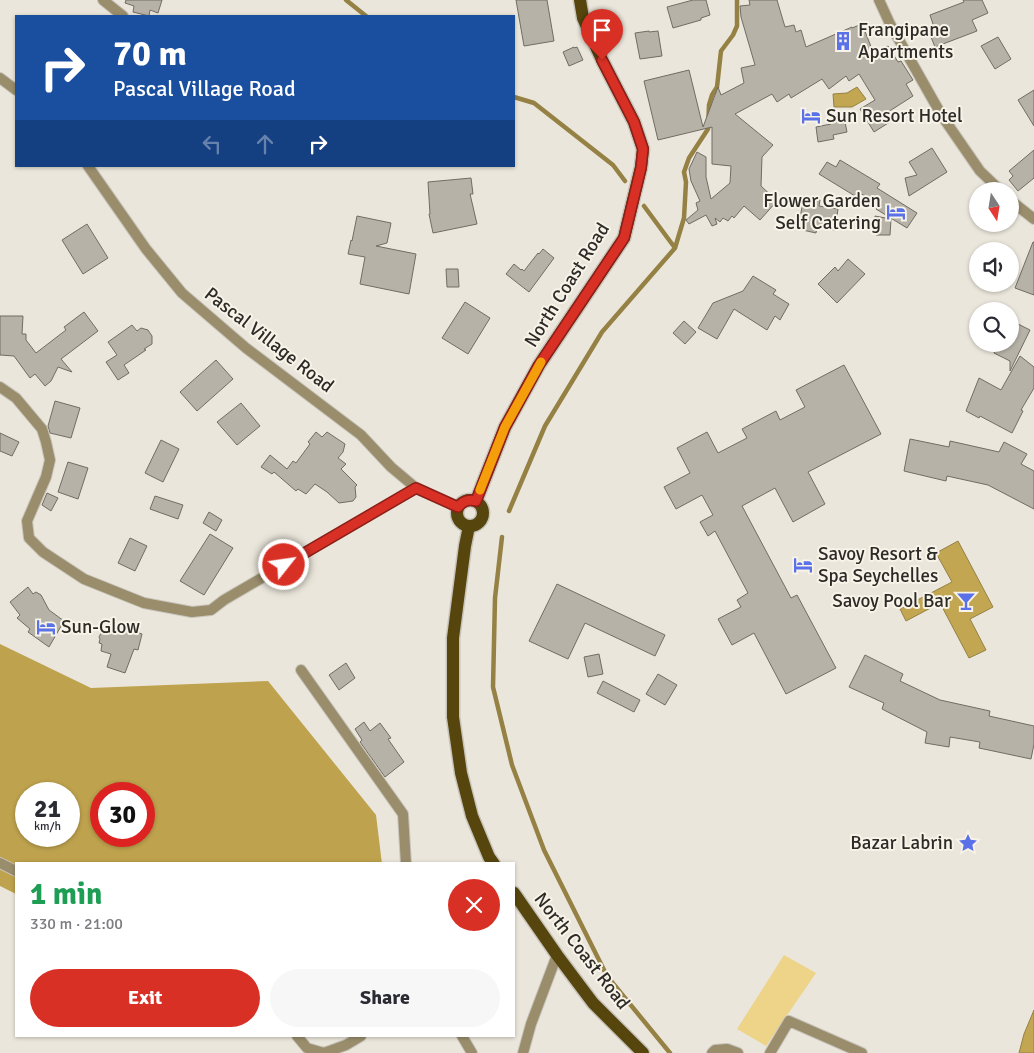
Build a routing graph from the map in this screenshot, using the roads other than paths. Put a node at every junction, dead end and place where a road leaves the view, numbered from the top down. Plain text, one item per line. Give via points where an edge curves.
1 (103, 0) edge
2 (580, 0) edge
3 (879, 0) edge
4 (122, 15) edge
5 (0, 78) edge
6 (15, 89) edge
7 (89, 167) edge
8 (992, 182) edge
9 (1019, 207) edge
10 (1034, 219) edge
11 (0, 387) edge
12 (416, 488) junction
13 (476, 501) junction
14 (458, 507) junction
15 (468, 526) junction
16 (301, 670) dead end
17 (406, 862) edge
18 (493, 862) edge
19 (0, 863) edge
20 (15, 870) edge
21 (515, 894) edge
22 (557, 955) junction
23 (298, 1037) edge
24 (360, 1037) edge
25 (463, 1037) edge
26 (472, 1053) edge
27 (524, 1053) edge
28 (643, 1053) edge
29 (712, 1053) edge
30 (738, 1053) edge
31 (770, 1053) edge
32 (862, 1053) edge

1 - 4 street
2 - 13 main road, North Coast Road via 583,18 634,122 643,149 641,168 624,238 539,365 505,427
3 - 8 street via 942,116 980,171
5 - 6 street
7 - 12 street, Pascal Village Road via 146,249 182,293 246,348 361,435
9 - 10 street
11 - 12 street via 16,398 42,429 50,460 27,521 29,538 43,552 84,578 144,603 192,612 211,610
12 - 14 street, Pascal Village Road
13 - 14 main road via 466,500
13 - 15 main road via 482,509 482,519
14 - 15 main road via 458,517
15 - 18 main road via 453,638 453,717 461,773 472,816
16 - 17 street via 403,814
19 - 20 street
21 - 22 main road, North Coast Road
22 - 27 street via 531,1024
22 - 28 main road, North Coast Road via 593,1003
23 - 24 street via 307,1048 324,1053
25 - 26 street
29 - 30 street via 727,1049
31 - 32 street via 789,1021

